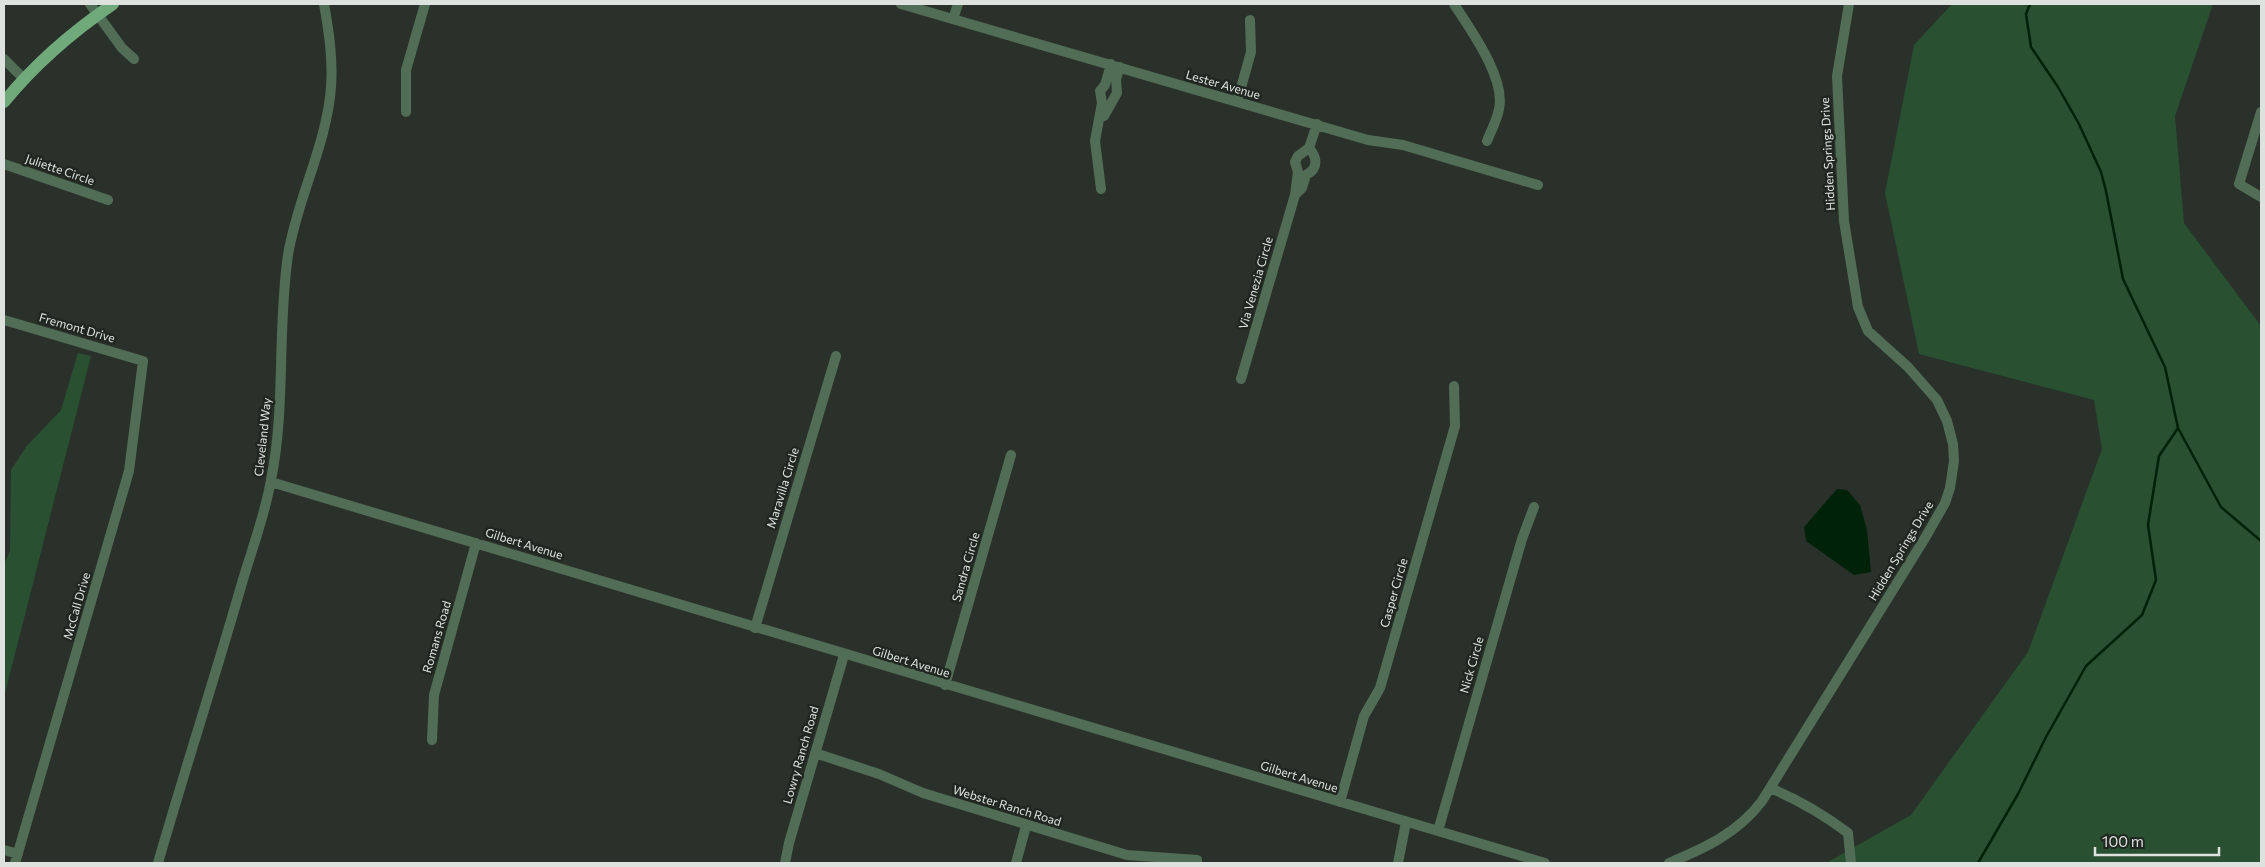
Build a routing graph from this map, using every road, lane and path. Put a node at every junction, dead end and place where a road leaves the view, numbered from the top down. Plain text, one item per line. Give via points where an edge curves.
1 (113, 4) edge
2 (324, 4) edge
3 (425, 4) edge
4 (901, 4) edge
5 (958, 4) edge
6 (1454, 4) edge
7 (1849, 4) edge
8 (94, 9) edge
9 (953, 19) junction
10 (1250, 20) dead end
11 (4, 59) edge
12 (134, 59) dead end
13 (1115, 65) junction
14 (24, 78) junction
15 (4, 102) edge
16 (1237, 102) junction
17 (406, 112) dead end
18 (2261, 112) edge
19 (1099, 122) junction
20 (1317, 124) junction
21 (1487, 141) dead end
22 (1309, 148) junction
23 (4, 164) edge
24 (1538, 185) dead end
25 (1101, 189) dead end
26 (1295, 195) junction
27 (2261, 197) edge
28 (108, 200) dead end
29 (4, 320) edge
30 (836, 356) dead end
31 (143, 361) joint
32 (1241, 379) dead end
33 (1454, 386) dead end
34 (1011, 456) dead end
35 (271, 482) junction
36 (1534, 507) dead end
37 (476, 543) junction
38 (755, 628) junction
39 (844, 655) junction
40 (945, 684) junction
41 (432, 740) dead end
42 (814, 753) junction
43 (1770, 788) junction
44 (1340, 802) junction
45 (1406, 822) junction
46 (1026, 826) junction
47 (1438, 831) junction
48 (4, 850) edge
49 (17, 859) edge
50 (1197, 862) edge
51 (1538, 862) edge
52 (158, 863) edge
53 (785, 863) edge
54 (1016, 863) edge
55 (1398, 863) edge
56 (1670, 863) edge
57 (1851, 863) edge

1 - 8 main road
2 - 35 street, Cleveland Way via 332,49 331,89 288,253 279,418
3 - 17 street via 406,70
4 - 9 street, Lester Avenue
5 - 9 street
6 - 21 street via 1489,60 1497,81 1500,108
7 - 43 street, Hidden Springs Drive via 1838,85 1844,221 1858,307 1868,331 1908,367 1937,400 1953,444 1953,474 1945,503 1925,538
8 - 12 street
8 - 14 main road
9 - 13 street, Lester Avenue
10 - 16 street via 1251,52
11 - 14 street
13 - 16 street, Lester Avenue
13 - 19 street via 1100,90
13 - 19 street via 1117,93
14 - 15 main road
16 - 20 street, Lester Avenue
18 - 27 street via 2239,184
19 - 25 street via 1095,142
20 - 22 street, Via Venezia Circle
20 - 24 street, Lester Avenue via 1368,140 1403,145
22 - 26 street, Via Venezia Circle via 1295,162 1298,172
22 - 26 street, Via Venezia Circle via 1316,166 1306,175 1302,188
23 - 28 street, Juliette Circle
26 - 32 street, Via Venezia Circle
29 - 31 street, Fremont Drive
30 - 38 street, Maravilla Circle
31 - 49 street, McCall Drive via 129,471
33 - 44 street, Casper Circle via 1453,432 1380,688 1364,716
34 - 40 street, Sandra Circle
35 - 37 street, Gilbert Avenue
35 - 52 street, Cleveland Way
36 - 47 street, Nick Circle
37 - 38 street, Gilbert Avenue
37 - 41 street, Romans Road via 434,695
38 - 39 street, Gilbert Avenue
39 - 40 street, Gilbert Avenue
39 - 42 street, Lowry Ranch Road
40 - 44 street, Gilbert Avenue
42 - 46 street, Webster Ranch Road
42 - 53 street, Lowry Ranch Road
43 - 56 street via 1749,818 1732,831
43 - 57 street via 1800,800 1848,833
44 - 45 street, Gilbert Avenue
45 - 47 street, Gilbert Avenue
45 - 55 street
46 - 50 street, Webster Ranch Road via 1127,856
46 - 54 street
47 - 51 street, Gilbert Avenue
48 - 49 street

